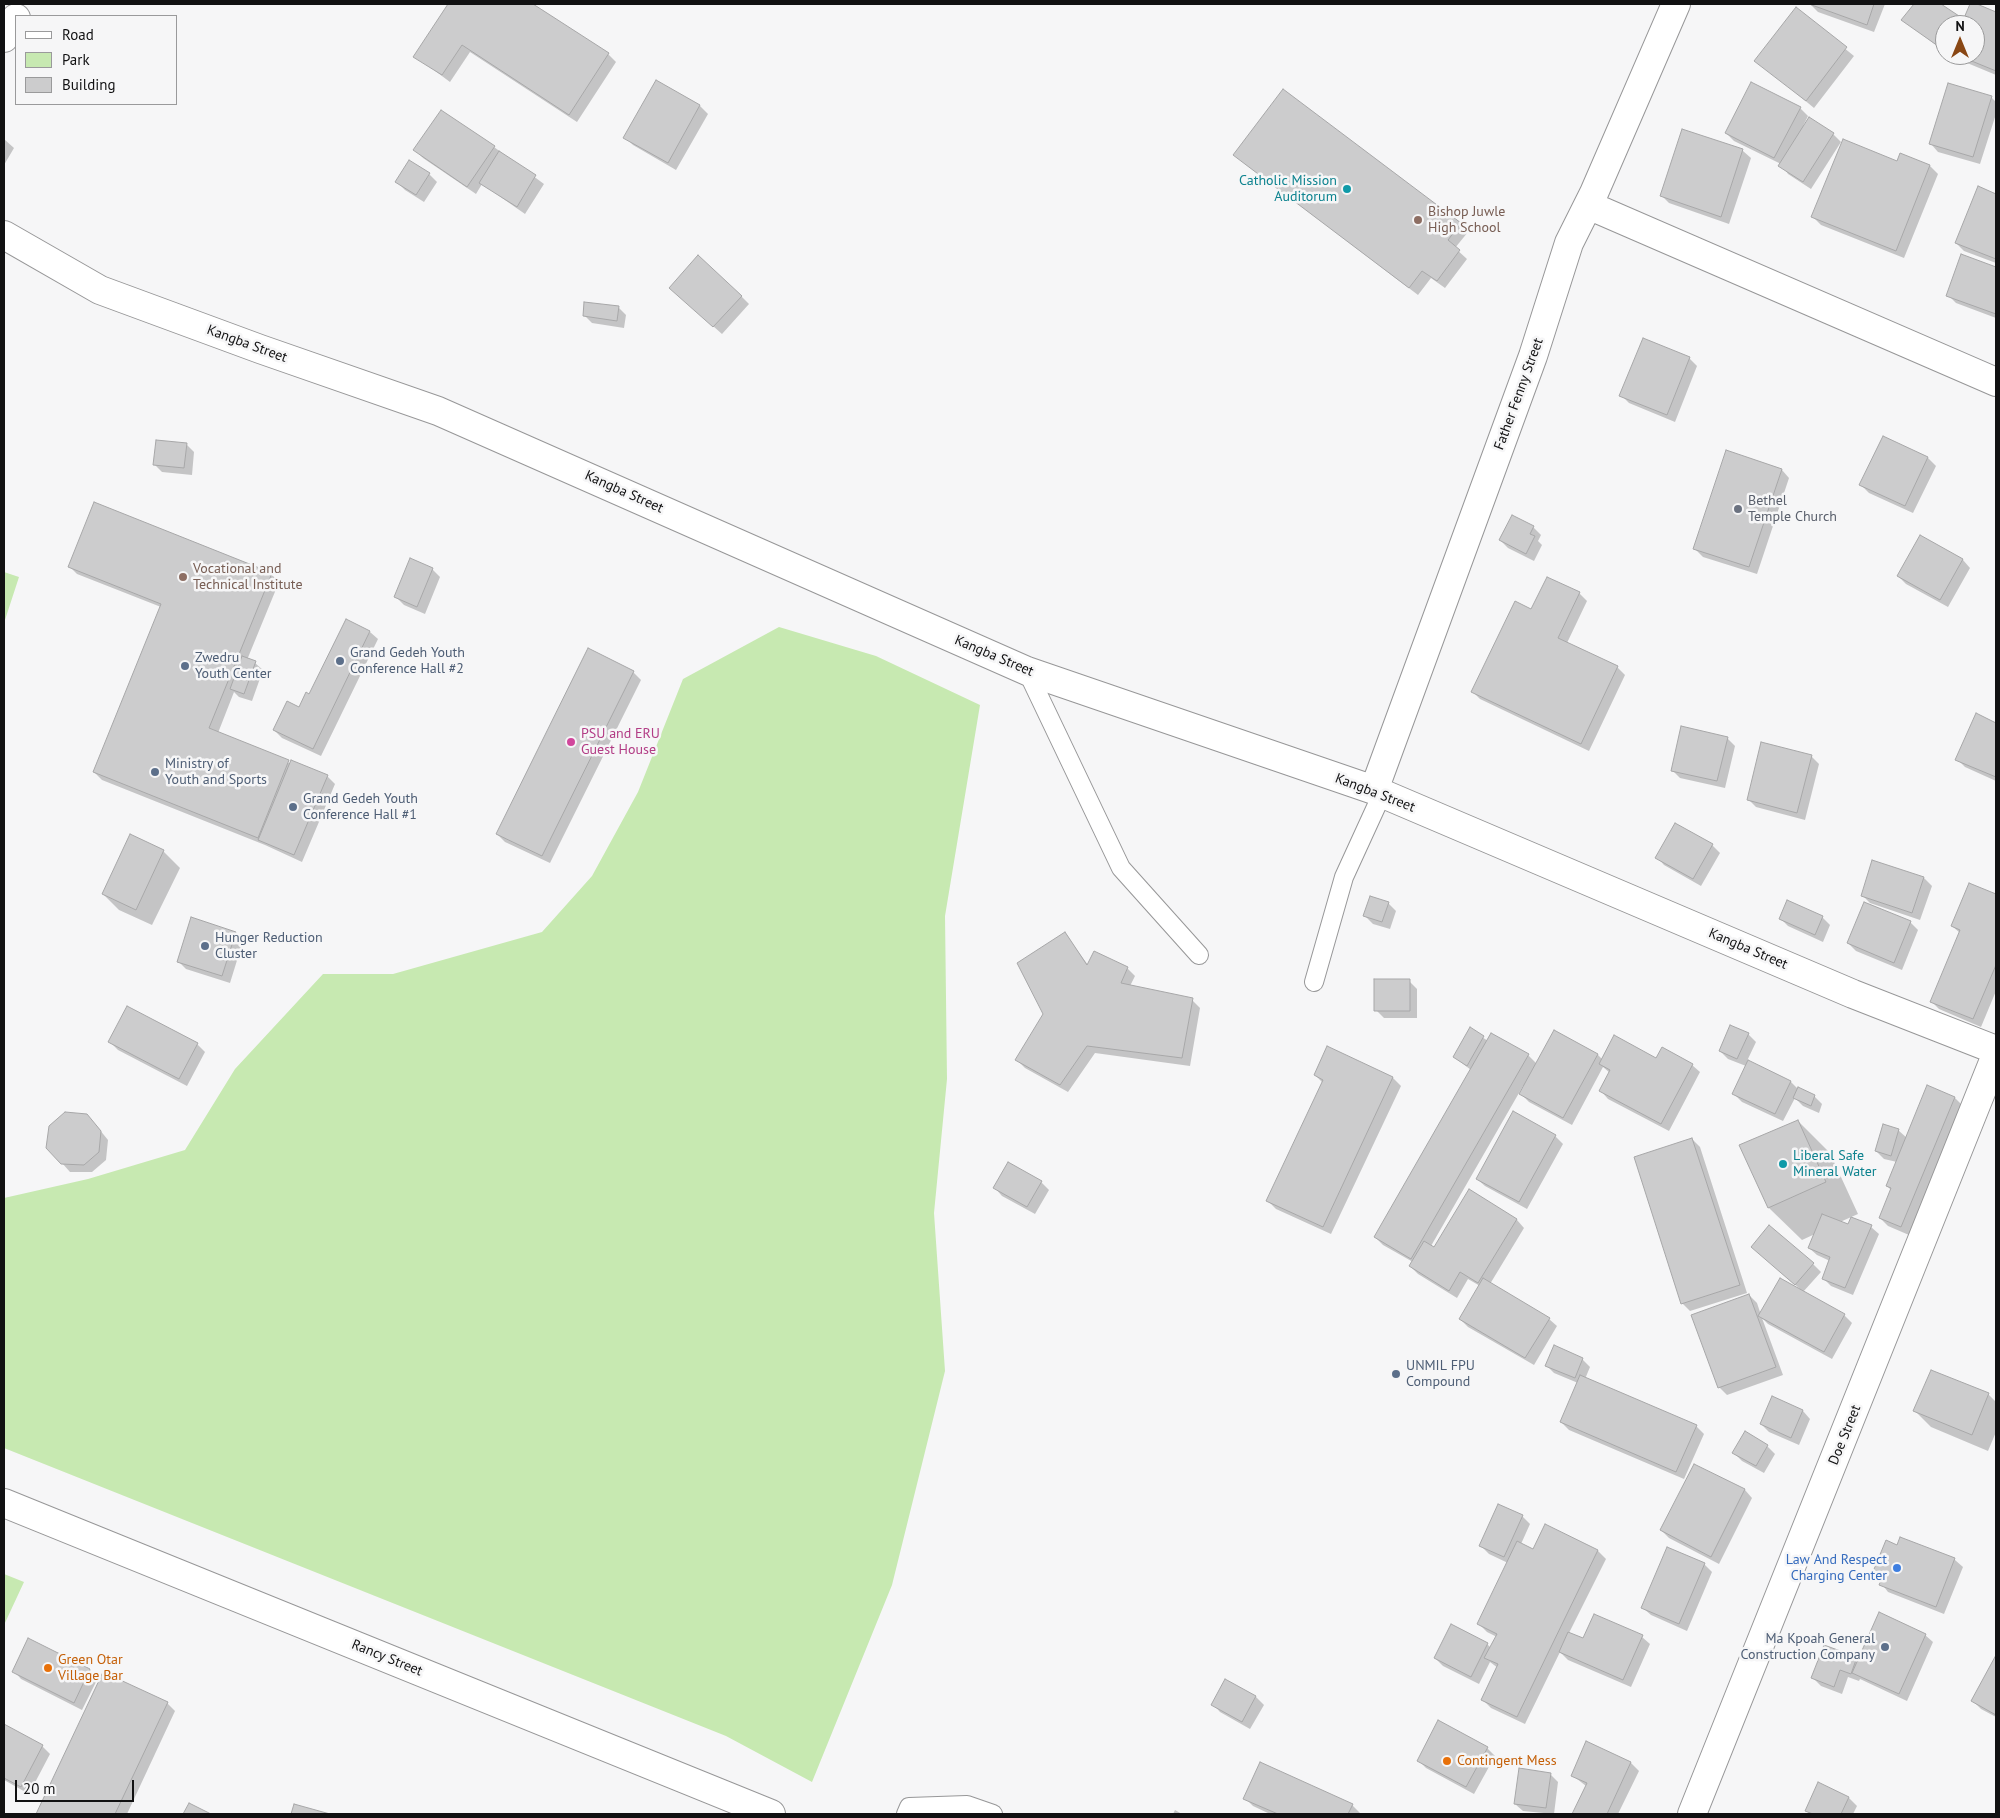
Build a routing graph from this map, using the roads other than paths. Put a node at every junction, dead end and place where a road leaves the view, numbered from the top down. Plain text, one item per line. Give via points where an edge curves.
1 (26, 4) edge
2 (1676, 4) edge
3 (18, 15) edge
4 (15, 20) edge
5 (4, 38) edge
6 (1588, 205) junction
7 (4, 235) edge
8 (1996, 382) edge
9 (1026, 671) junction
10 (1378, 792) junction
11 (1199, 955) dead end
12 (1314, 982) dead end
13 (1996, 1050) edge
14 (1996, 1056) edge
15 (4, 1503) edge
16 (770, 1814) edge
17 (906, 1814) edge
18 (993, 1814) edge
19 (1692, 1814) edge

1 - 3 main road
2 - 6 main road, Father Fenny Street
4 - 5 main road
6 - 8 main road
6 - 10 main road, Father Fenny Street via 1569,243 1533,356
7 - 9 main road, Kangba Street via 100,290 438,411
9 - 10 main road, Kangba Street
9 - 11 lane via 1121,868
10 - 12 lane via 1344,877
10 - 13 main road, Kangba Street via 1853,994
14 - 19 main road, Doe Street
15 - 16 main road, Rancy Street
17 - 18 lane via 909,1807 967,1805

